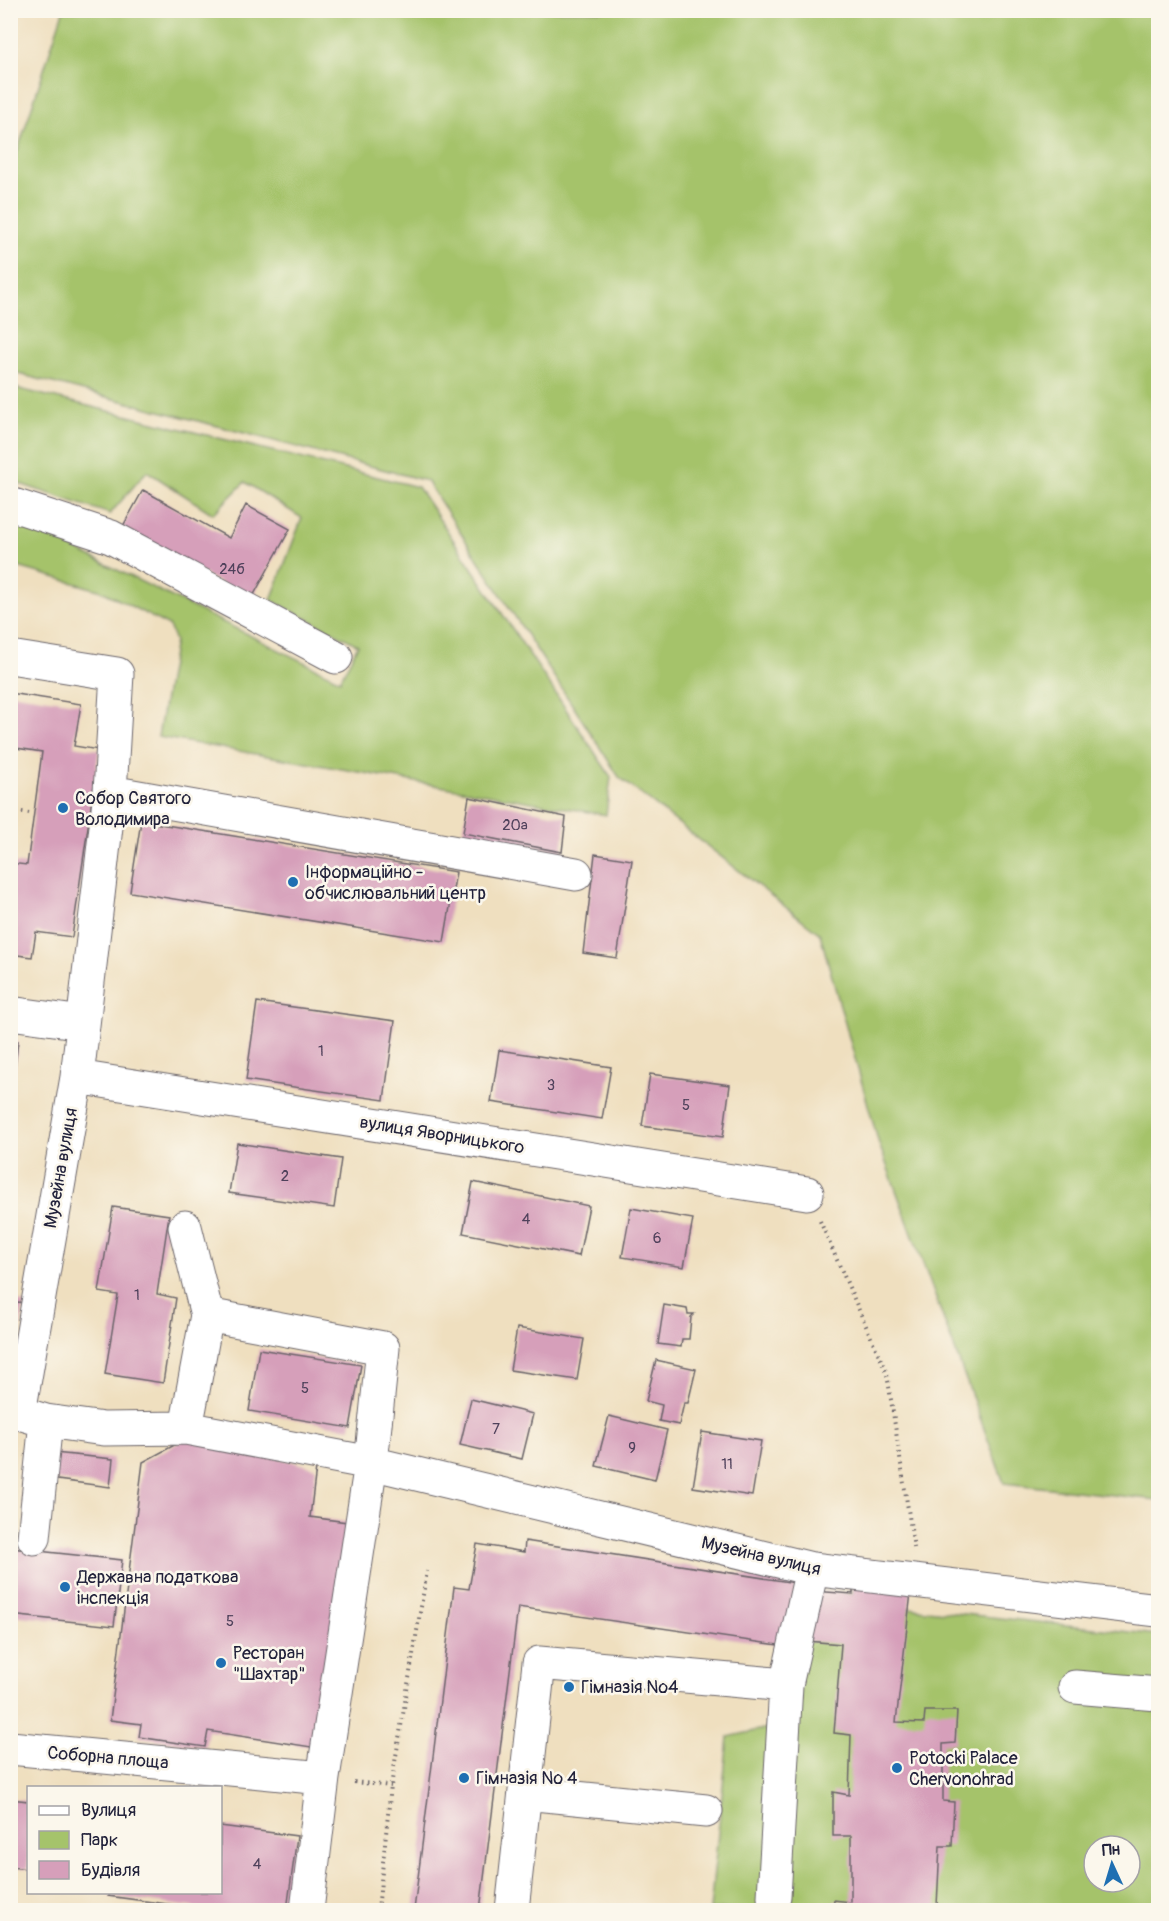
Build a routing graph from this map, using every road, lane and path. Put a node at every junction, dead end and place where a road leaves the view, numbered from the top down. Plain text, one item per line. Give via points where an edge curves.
1 (10, 504) edge
2 (10, 657) edge
3 (336, 657) dead end
4 (110, 792) junction
5 (10, 810) edge
6 (29, 813) dead end
7 (576, 874) dead end
8 (10, 1013) edge
9 (83, 1023) junction
10 (76, 1077) junction
11 (807, 1192) joint
12 (185, 1227) dead end
13 (207, 1315) junction
14 (25, 1417) edge
15 (186, 1428) junction
16 (371, 1463) junction
17 (34, 1538) dead end
18 (812, 1569) junction
19 (427, 1571) dead end
20 (920, 1582) junction
21 (1158, 1610) edge
22 (786, 1685) junction
23 (1075, 1687) dead end
24 (1158, 1694) edge
25 (10, 1748) edge
26 (323, 1778) junction
27 (525, 1793) junction
28 (706, 1812) dead end
29 (774, 1897) dead end
30 (307, 1911) edge
31 (378, 1911) edge
32 (512, 1911) edge

1 - 3 street via 111,537
2 - 4 street, Музейна вулиця via 117,674
4 - 7 street
4 - 9 street, Музейна вулиця
5 - 6 path
8 - 9 street
9 - 10 street, Музейна вулиця
10 - 11 street, вулиця Яворницького
10 - 14 street, Музейна вулиця
11 - 20 path via 887,1374
12 - 13 street
13 - 15 street
13 - 16 street via 383,1348
14 - 15 street, Музейна вулиця via 104,1429
14 - 17 street
15 - 16 street, Музейна вулиця
16 - 18 street, Музейна вулиця
16 - 26 street
18 - 20 street, Музейна вулиця
18 - 22 street
19 - 31 path via 391,1786
20 - 21 street, Музейна вулиця
22 - 27 street via 539,1662
22 - 29 street
23 - 24 street
25 - 26 street, Соборна площа
26 - 30 street
27 - 28 street
27 - 32 street

